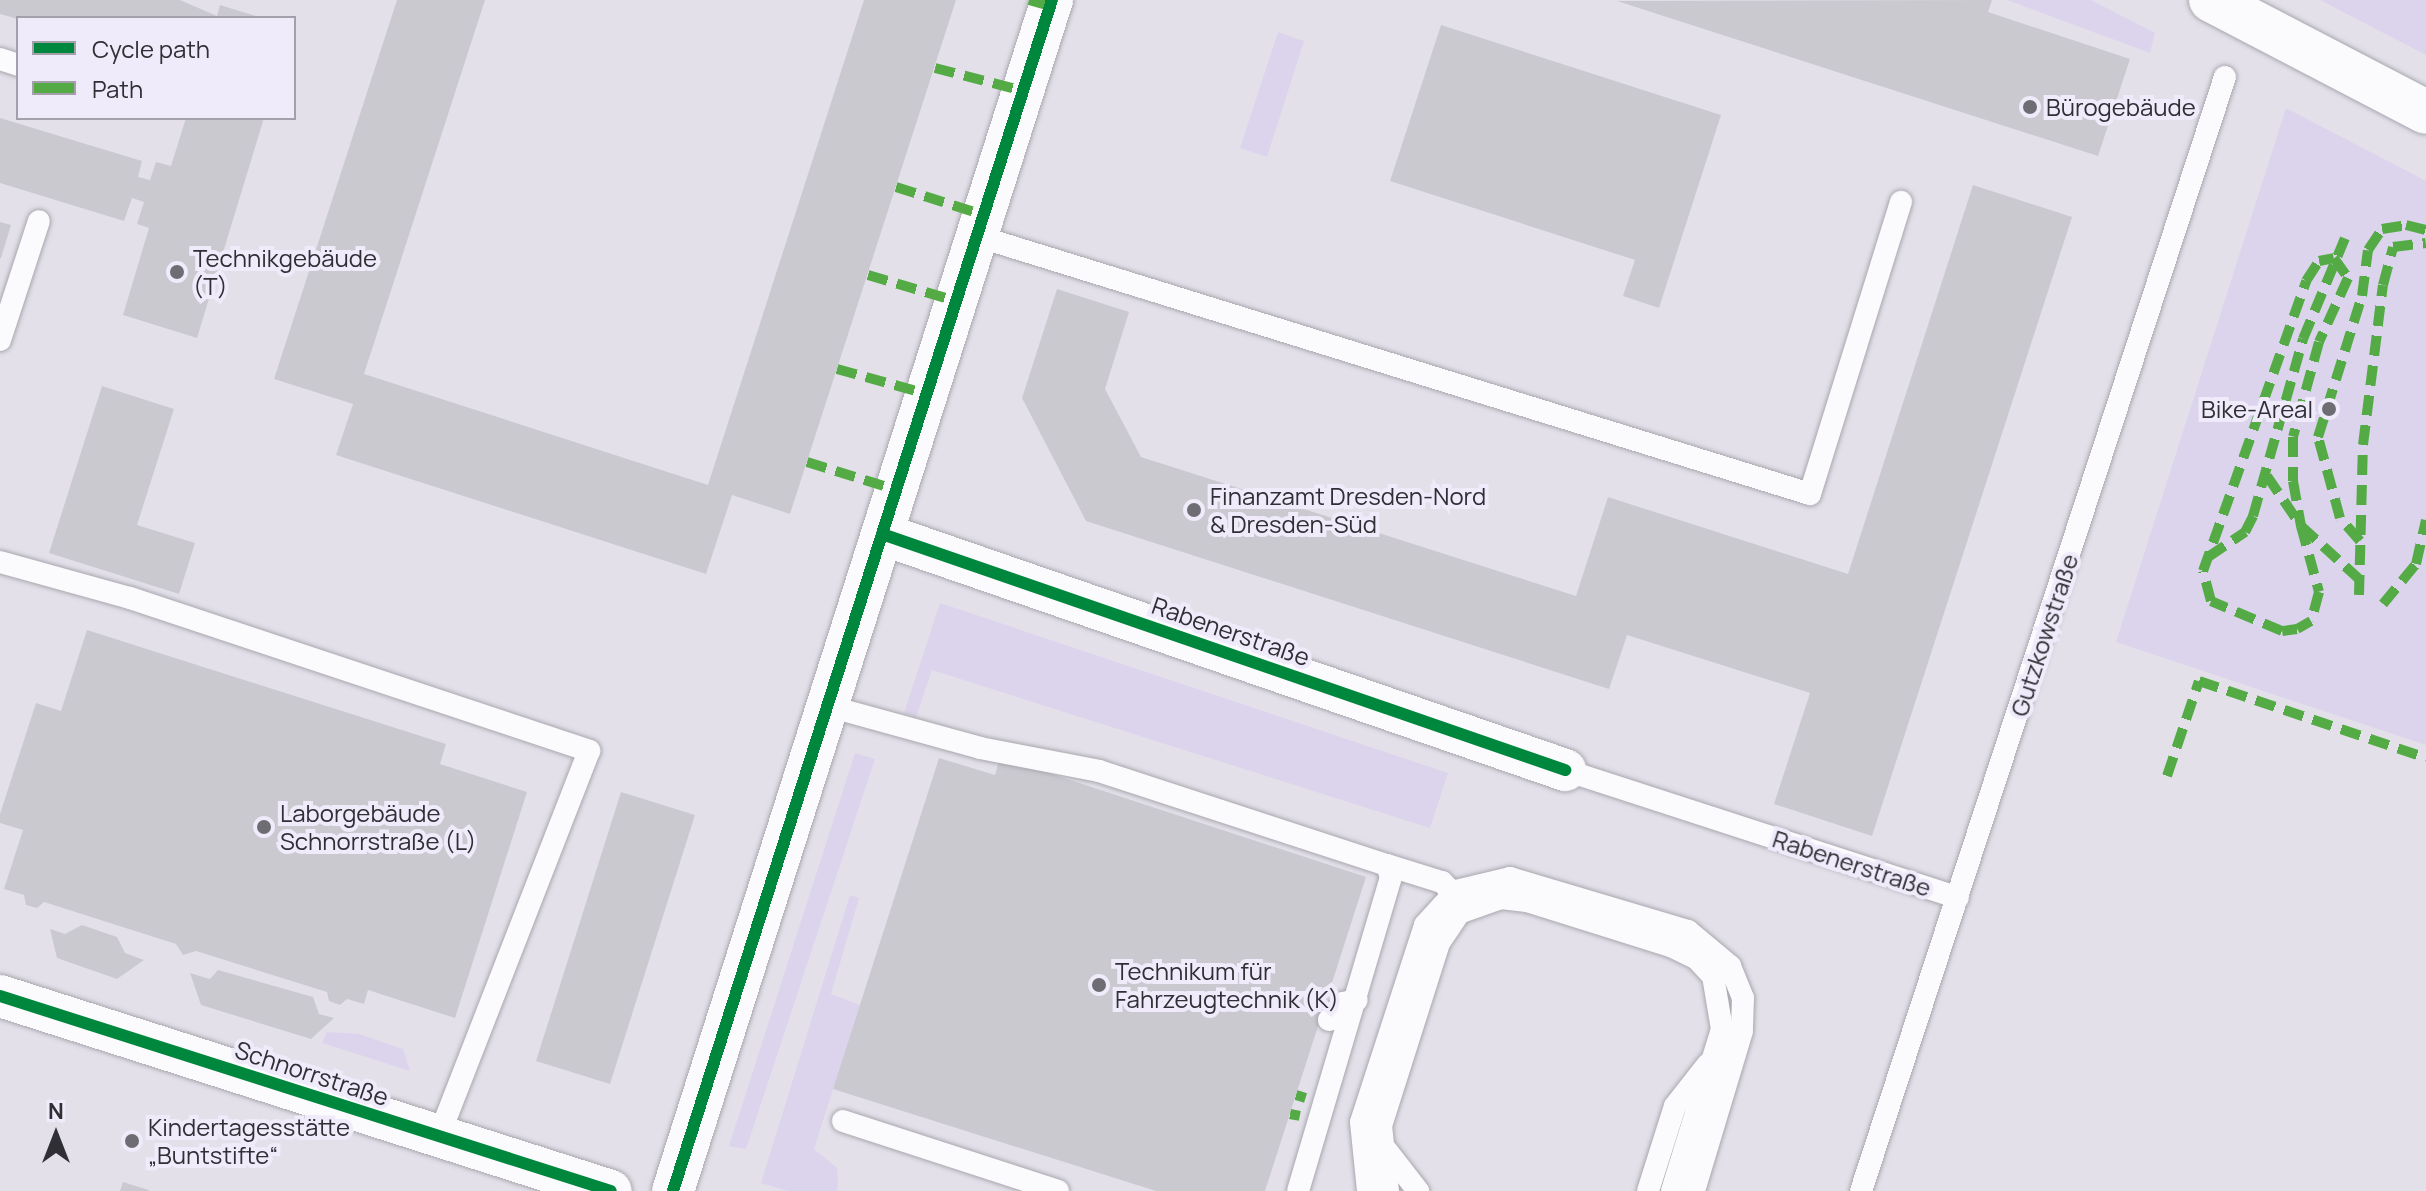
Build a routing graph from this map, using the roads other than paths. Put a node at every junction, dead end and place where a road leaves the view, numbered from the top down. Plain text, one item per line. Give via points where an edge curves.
1 (1052, 0) edge
2 (2211, 0) edge
3 (2225, 77) dead end
4 (2426, 112) edge
5 (1901, 202) dead end
6 (39, 221) dead end
7 (977, 236) junction
8 (0, 340) edge
9 (882, 534) junction
10 (0, 562) edge
11 (828, 706) junction
12 (1565, 770) joint
13 (1387, 865) junction
14 (1958, 898) junction
15 (1461, 900) junction
16 (0, 996) edge
17 (1357, 1000) junction
18 (1329, 1020) dead end
19 (1718, 1047) junction
20 (843, 1121) dead end
21 (439, 1136) junction
22 (1381, 1136) junction
23 (611, 1191) edge
24 (673, 1191) edge
25 (1058, 1191) edge
26 (1298, 1191) edge
27 (1368, 1191) edge
28 (1388, 1191) edge
29 (1418, 1191) edge
30 (1648, 1191) edge
31 (1672, 1191) edge
32 (1694, 1191) edge
33 (1861, 1191) edge

1 - 7 street
2 - 4 main road
3 - 14 lane, Gutzkowstraße
5 - 7 lane via 1810,494
6 - 8 lane
7 - 9 street
9 - 11 street
9 - 12 street, Rabenerstraße
10 - 21 lane via 130,598 589,751
11 - 13 lane via 980,748 1099,771
11 - 24 street
12 - 14 lane, Rabenerstraße
13 - 15 lane
13 - 17 lane via 1391,877
14 - 33 lane, Gutzkowstraße
15 - 19 lane via 1527,901 1688,953 1708,970 1721,993
15 - 22 lane via 1439,943
15 - 27 lane via 1430,915 1420,935 1361,1122
15 - 32 lane via 1488,880 1532,881 1688,931 1724,957 1743,998 1742,1031
16 - 21 street, Schnorrstraße
17 - 18 lane via 1343,1003
17 - 26 lane
19 - 30 lane via 1675,1106
19 - 31 lane
20 - 25 lane
21 - 23 street, Schnorrstraße
22 - 28 lane
22 - 29 lane

